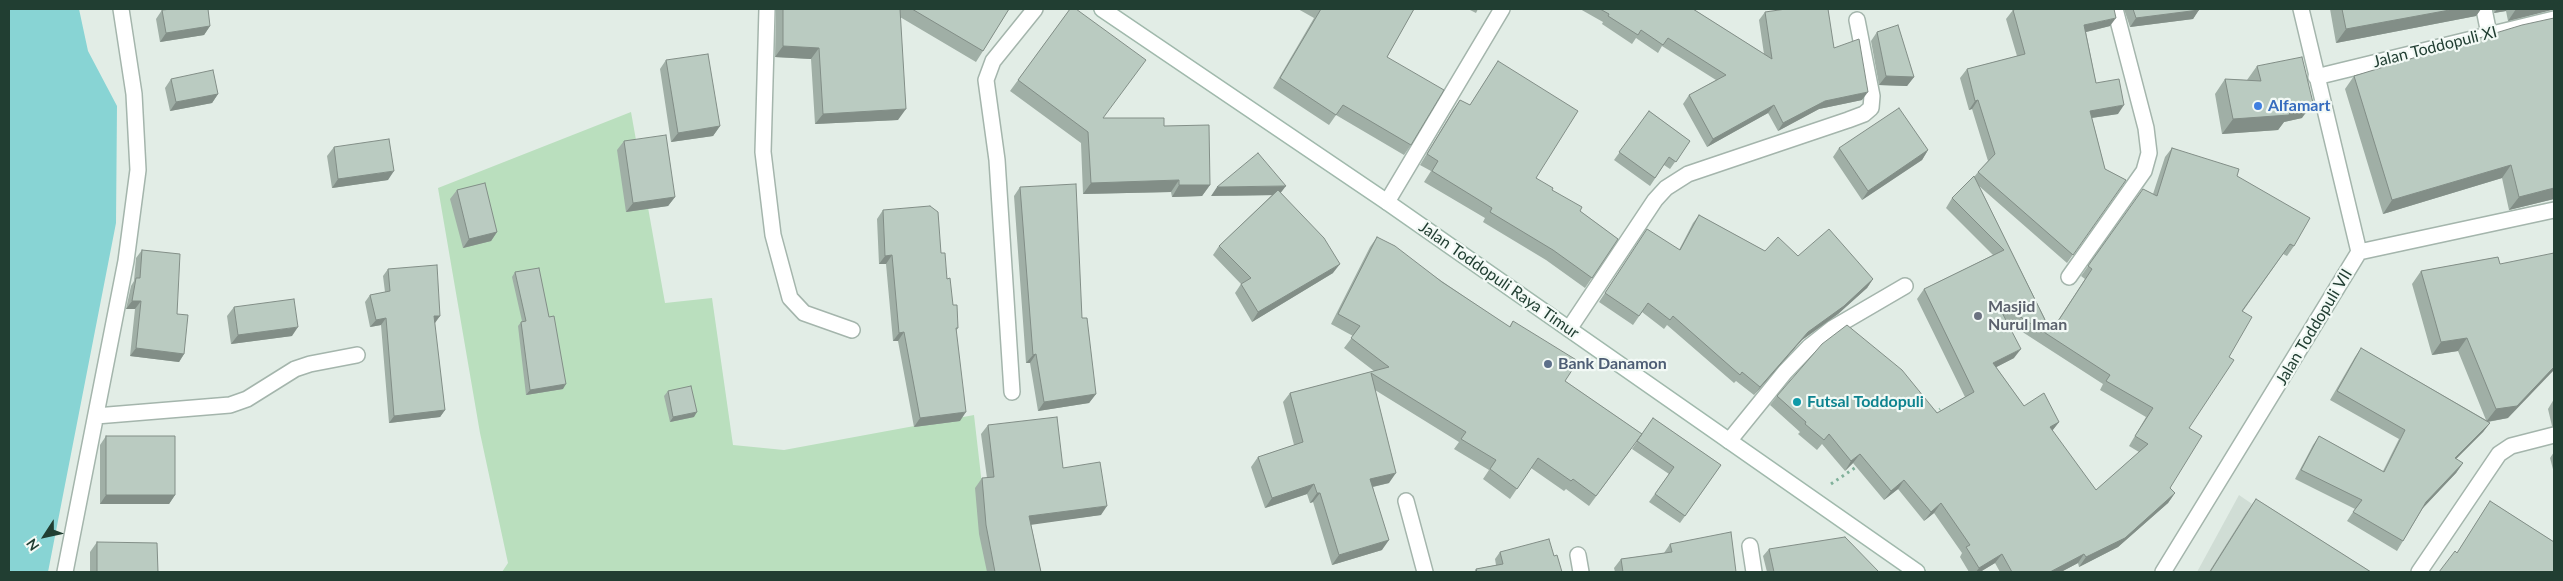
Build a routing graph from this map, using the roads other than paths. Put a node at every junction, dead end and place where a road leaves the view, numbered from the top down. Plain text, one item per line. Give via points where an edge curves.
1 (121, 9) edge
2 (766, 9) edge
3 (1035, 9) edge
4 (1102, 9) edge
5 (1502, 9) edge
6 (2115, 9) edge
7 (2301, 9) edge
8 (2484, 9) edge
9 (2554, 19) edge
10 (1857, 20) dead end
11 (2489, 34) junction
12 (2316, 77) junction
13 (1387, 202) junction
14 (2554, 210) edge
15 (2359, 252) junction
16 (2069, 277) dead end
17 (1904, 286) dead end
18 (1569, 329) junction
19 (852, 330) dead end
20 (357, 355) dead end
21 (1012, 392) dead end
22 (96, 416) junction
23 (2554, 435) edge
24 (1729, 441) junction
25 (1406, 502) dead end
26 (1750, 546) dead end
27 (1578, 555) dead end
28 (66, 572) edge
29 (1425, 572) edge
30 (1581, 572) edge
31 (1754, 572) edge
32 (1917, 572) edge
33 (2163, 572) edge
34 (2419, 572) edge

1 - 22 street via 134,94 138,170 126,261
2 - 19 street via 763,152 773,235 790,298 804,313
3 - 21 street via 993,60 986,80 997,160
4 - 13 street, Jalan Toddopuli Raya Timur
5 - 13 street
6 - 16 street via 2146,128 2149,153 2144,171
7 - 12 street
8 - 11 street
9 - 11 street, Jalan Toddopuli XI
10 - 18 street via 1872,96 1871,108 1848,120 1688,174 1666,188
11 - 12 street, Jalan Toddopuli XI
12 - 15 street
13 - 18 street, Jalan Toddopuli Raya Timur
14 - 15 street, Jalan Toddopuli VII
15 - 33 street, Jalan Toddopuli VII
17 - 24 street via 1833,328 1809,348 1785,372
18 - 24 street, Jalan Toddopuli Raya Timur
20 - 22 street via 295,369 247,399 230,404
22 - 28 street
23 - 34 street via 2511,446 2499,454
24 - 32 street, Jalan Toddopuli Raya Timur
25 - 29 street
26 - 31 street
27 - 30 street

